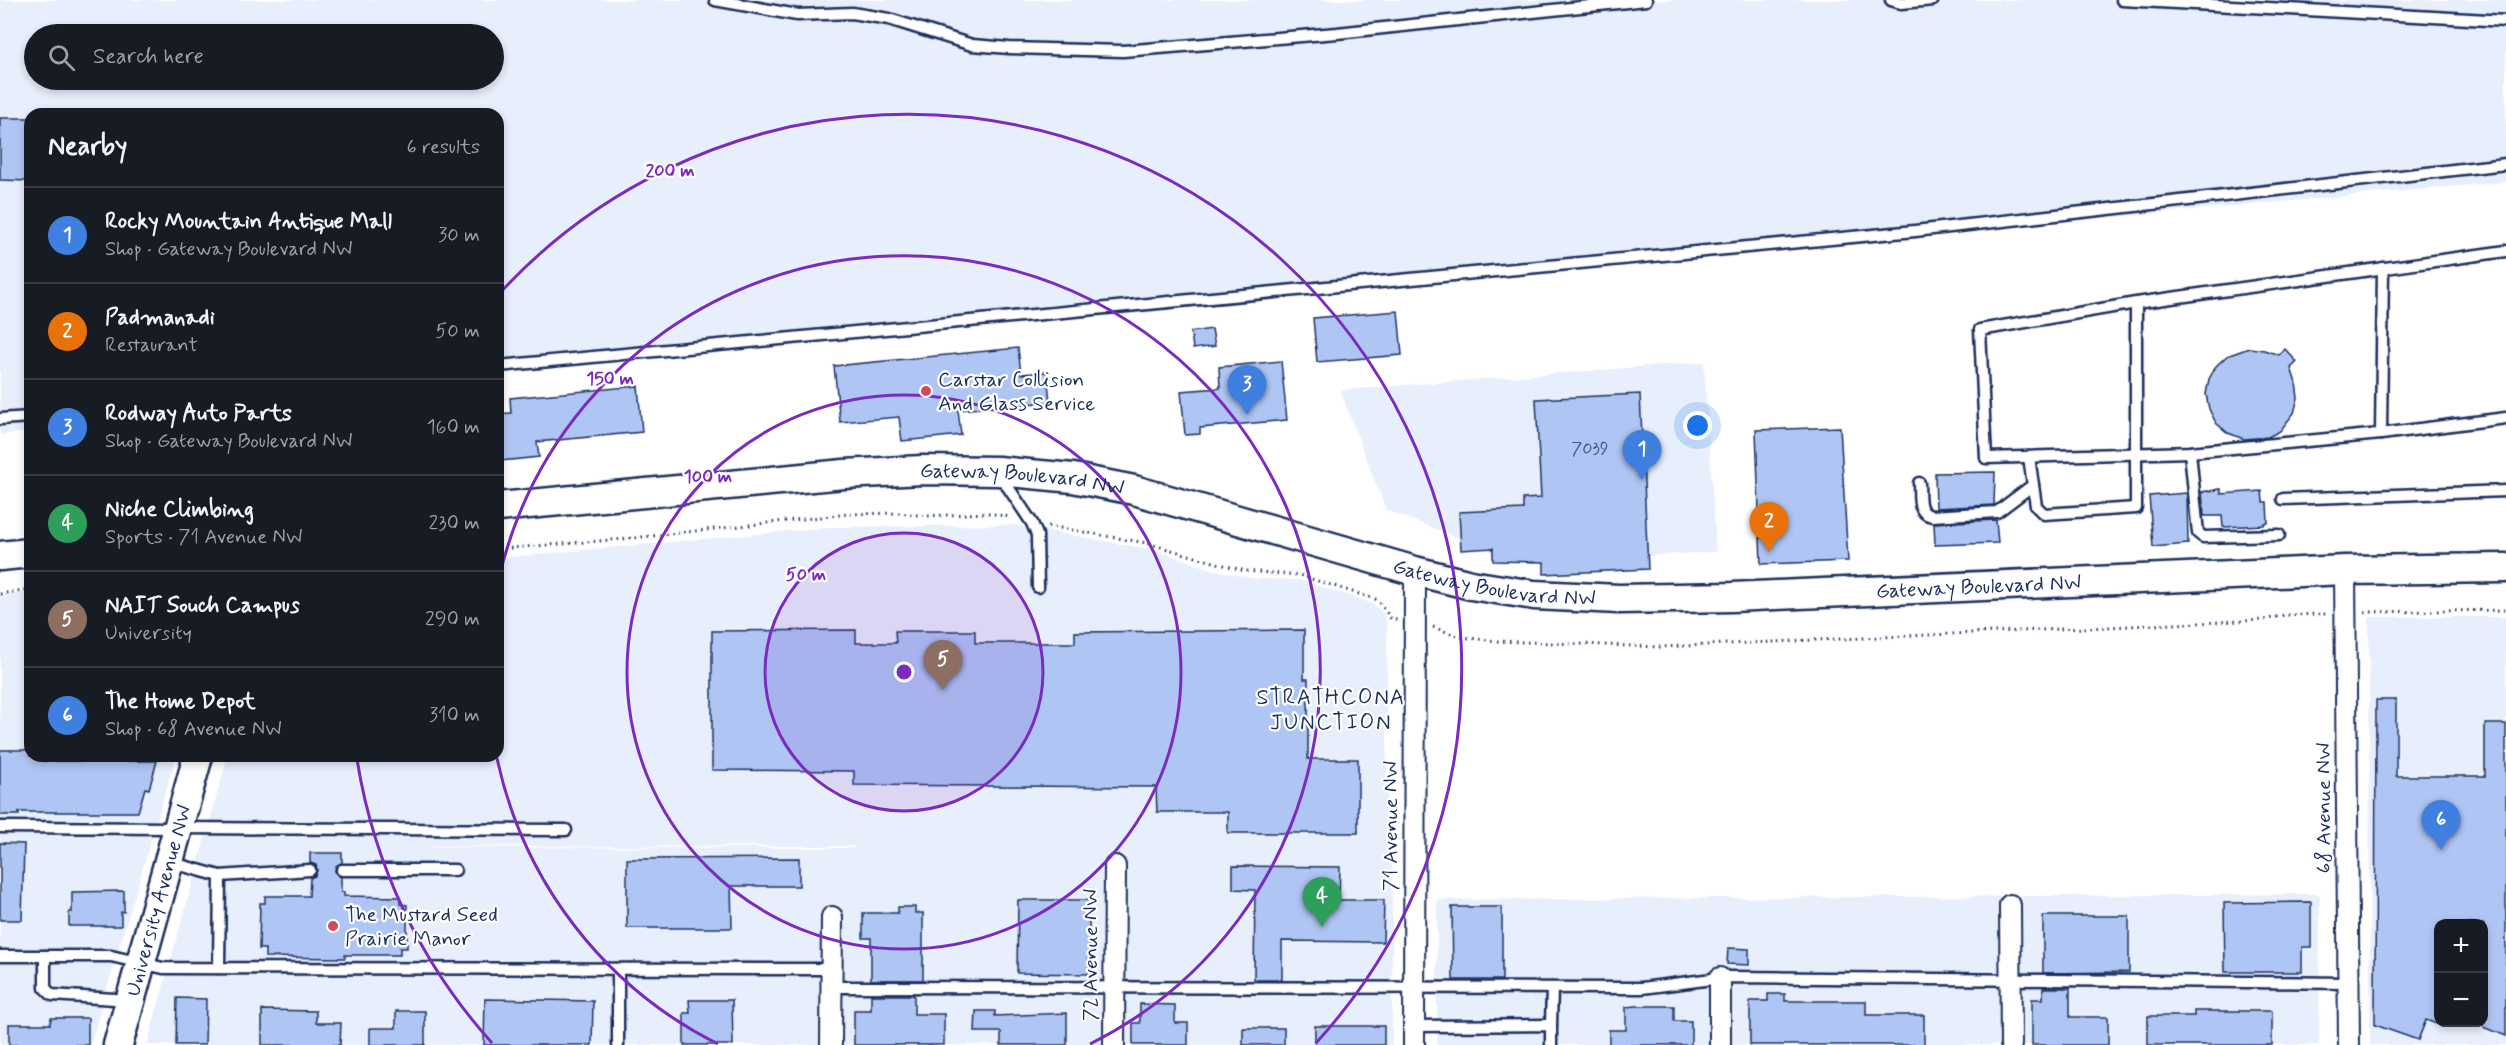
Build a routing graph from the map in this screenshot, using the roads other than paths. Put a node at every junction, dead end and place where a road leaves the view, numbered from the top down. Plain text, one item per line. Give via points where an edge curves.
1 (715, 0) edge
2 (1646, 0) edge
3 (1891, 0) edge
4 (1933, 0) edge
5 (2122, 0) edge
6 (2506, 21) edge
7 (2506, 164) edge
8 (2506, 251) edge
9 (2383, 268) junction
10 (2136, 303) junction
11 (504, 365) edge
12 (24, 417) edge
13 (2506, 418) edge
14 (0, 419) edge
15 (2381, 434) junction
16 (2190, 452) junction
17 (2136, 455) junction
18 (2030, 457) junction
19 (998, 471) junction
20 (1919, 483) dead end
21 (2032, 485) junction
22 (2506, 491) edge
23 (2283, 499) dead end
24 (504, 506) edge
25 (2279, 535) dead end
26 (24, 554) edge
27 (0, 556) edge
28 (2506, 568) edge
29 (2345, 570) junction
30 (1415, 571) junction
31 (1038, 586) dead end
32 (196, 762) edge
33 (0, 827) edge
34 (179, 827) junction
35 (566, 830) dead end
36 (169, 862) junction
37 (1115, 866) dead end
38 (310, 870) dead end
39 (342, 870) dead end
40 (455, 870) dead end
41 (220, 876) junction
42 (2010, 905) dead end
43 (832, 917) dead end
44 (0, 956) edge
45 (45, 956) junction
46 (141, 962) junction
47 (219, 968) junction
48 (618, 969) junction
49 (832, 978) junction
50 (1720, 978) junction
51 (2010, 981) junction
52 (2348, 983) junction
53 (1114, 987) junction
54 (1413, 988) junction
55 (1552, 988) junction
56 (130, 1000) junction
57 (1551, 1025) junction
58 (1414, 1035) edge
59 (117, 1045) edge
60 (618, 1045) edge
61 (831, 1045) edge
62 (1114, 1045) edge
63 (1551, 1045) edge
64 (1720, 1045) edge
65 (2011, 1045) edge
66 (2349, 1045) edge

1 - 2 lane via 797,15 852,13 890,19 972,45 1123,51
3 - 4 lane
5 - 6 lane
7 - 11 lane via 1915,231
8 - 9 lane
9 - 10 lane
9 - 15 lane
10 - 17 lane
10 - 18 lane via 1980,330 1986,458
12 - 14 lane
13 - 15 lane
15 - 16 lane
16 - 17 lane
16 - 25 lane via 2198,533 2203,537
17 - 18 lane
17 - 21 lane via 2136,508 2044,514 2036,506
18 - 21 lane
19 - 24 main road, Gateway Boulevard NW via 844,474
19 - 30 main road, Gateway Boulevard NW via 1073,478 1134,490
19 - 31 lane via 1037,535
20 - 21 lane via 1921,511 1932,516 1997,512
22 - 23 lane
26 - 27 main road
28 - 29 main road, Gateway Boulevard NW
29 - 30 main road, Gateway Boulevard NW via 1619,599 1534,595
29 - 52 street, 68 Avenue NW
30 - 54 street, 71 Avenue NW
32 - 34 main road, University Avenue NW
33 - 34 lane
34 - 35 lane
34 - 36 main road, University Avenue NW
36 - 41 lane
36 - 46 main road, University Avenue NW
37 - 53 street, 72 Avenue NW
38 - 41 lane
39 - 40 lane
41 - 47 lane
42 - 51 street
43 - 49 street
44 - 45 lane
45 - 46 lane via 111,956
45 - 56 lane via 45,988 52,995
46 - 47 lane via 163,968
46 - 56 main road, University Avenue NW
47 - 48 lane
48 - 49 lane
48 - 60 lane
49 - 53 lane
49 - 61 street
50 - 51 lane
50 - 55 lane via 1642,988
50 - 64 street
51 - 52 lane
51 - 65 street
52 - 66 street, 68 Avenue NW
53 - 54 lane
53 - 62 street, 72 Avenue NW
54 - 55 lane
54 - 58 street, 71 Avenue NW
55 - 57 lane
56 - 59 main road, University Avenue NW
57 - 58 lane
57 - 63 lane

